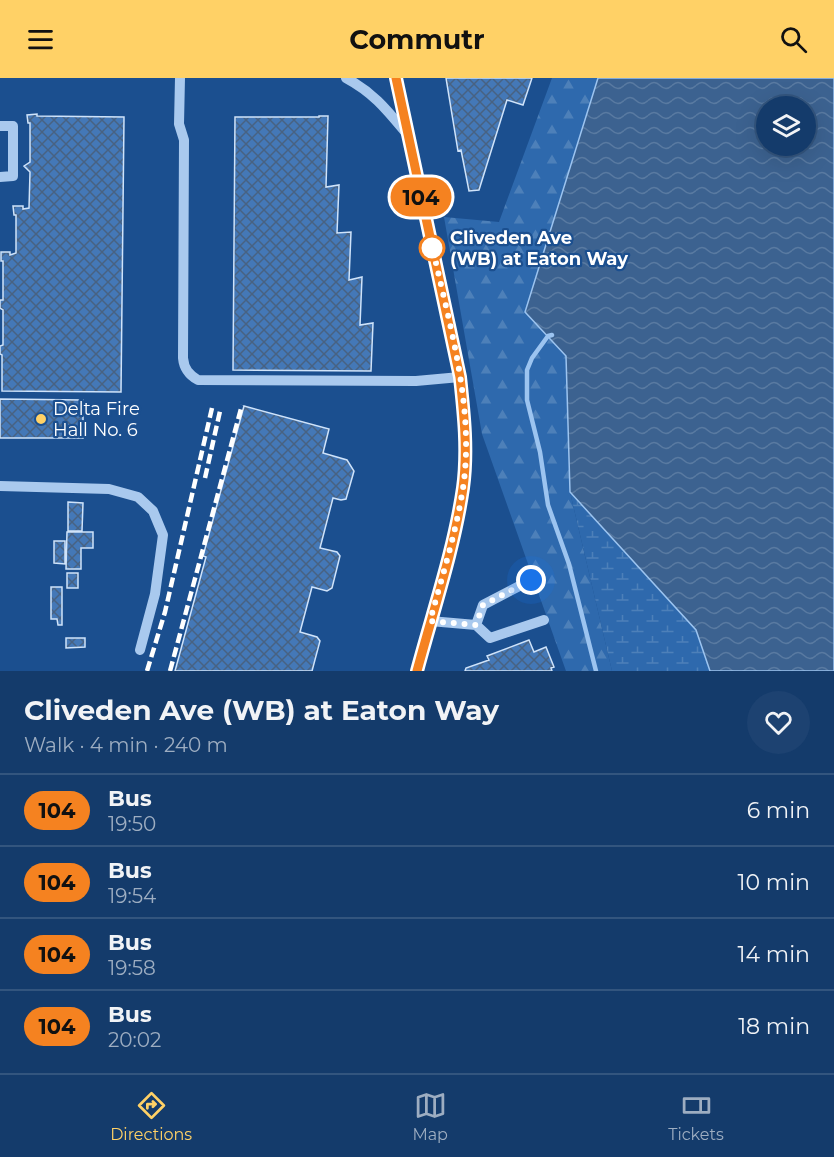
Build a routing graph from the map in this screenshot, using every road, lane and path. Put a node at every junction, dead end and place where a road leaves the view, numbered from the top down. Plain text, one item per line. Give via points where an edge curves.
1 (180, 78) edge
2 (346, 78) edge
3 (396, 78) edge
4 (0, 126) edge
5 (408, 136) junction
6 (0, 177) edge
7 (460, 377) junction
8 (0, 486) edge
9 (531, 580) dead end
10 (544, 620) dead end
11 (430, 621) junction
12 (476, 625) junction
13 (140, 650) dead end
14 (417, 671) edge

1 - 7 street via 179,124 184,140 183,358 188,372 198,380 416,381
2 - 5 street via 382,103
3 - 5 street
4 - 6 street via 13,126 13,176
5 - 7 street
7 - 11 street via 465,428 463,487
8 - 13 street via 109,489 138,497 153,512 163,535 155,594
9 - 12 street via 483,605
10 - 12 street via 490,638
11 - 12 street
11 - 14 street

